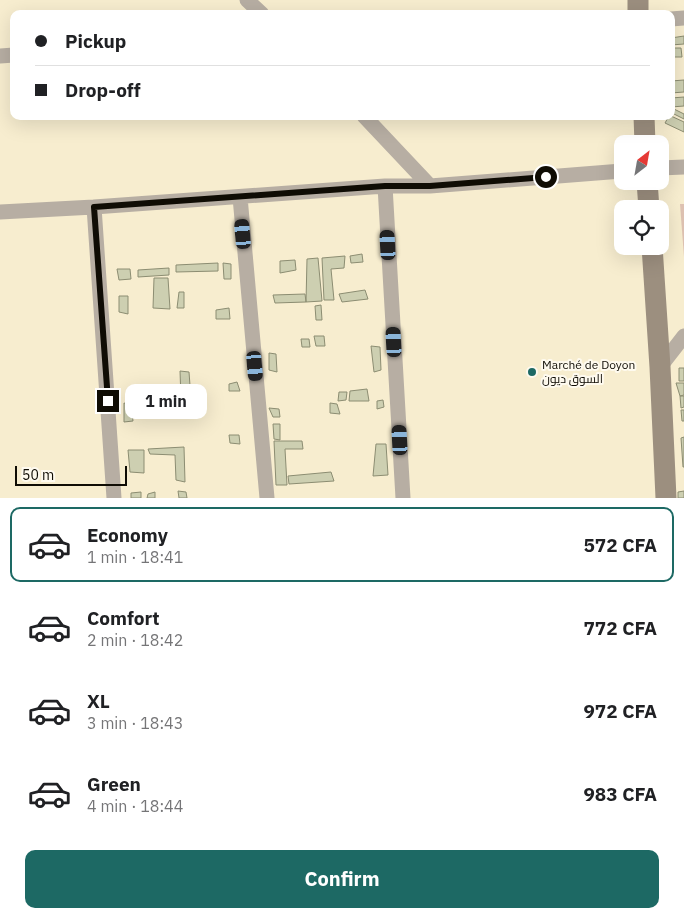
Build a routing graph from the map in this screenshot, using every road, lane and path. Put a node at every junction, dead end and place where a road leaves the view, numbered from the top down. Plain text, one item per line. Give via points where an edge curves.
1 (247, 0) edge
2 (258, 10) edge
3 (368, 120) edge
4 (644, 120) edge
5 (645, 135) edge
6 (684, 167) edge
7 (669, 168) edge
8 (614, 171) edge
9 (385, 186) junction
10 (430, 186) junction
11 (240, 197) junction
12 (94, 207) junction
13 (0, 212) edge
14 (653, 255) edge
15 (684, 336) edge
16 (660, 367) junction
17 (114, 498) edge
18 (267, 498) edge
19 (403, 498) edge
20 (666, 498) edge

1 - 2 street
3 - 10 street
4 - 5 street
6 - 7 street
8 - 10 street
9 - 10 street
9 - 11 street
9 - 19 street
11 - 12 street
11 - 18 street
12 - 13 street
12 - 17 street
14 - 16 street
15 - 16 street
16 - 20 street

